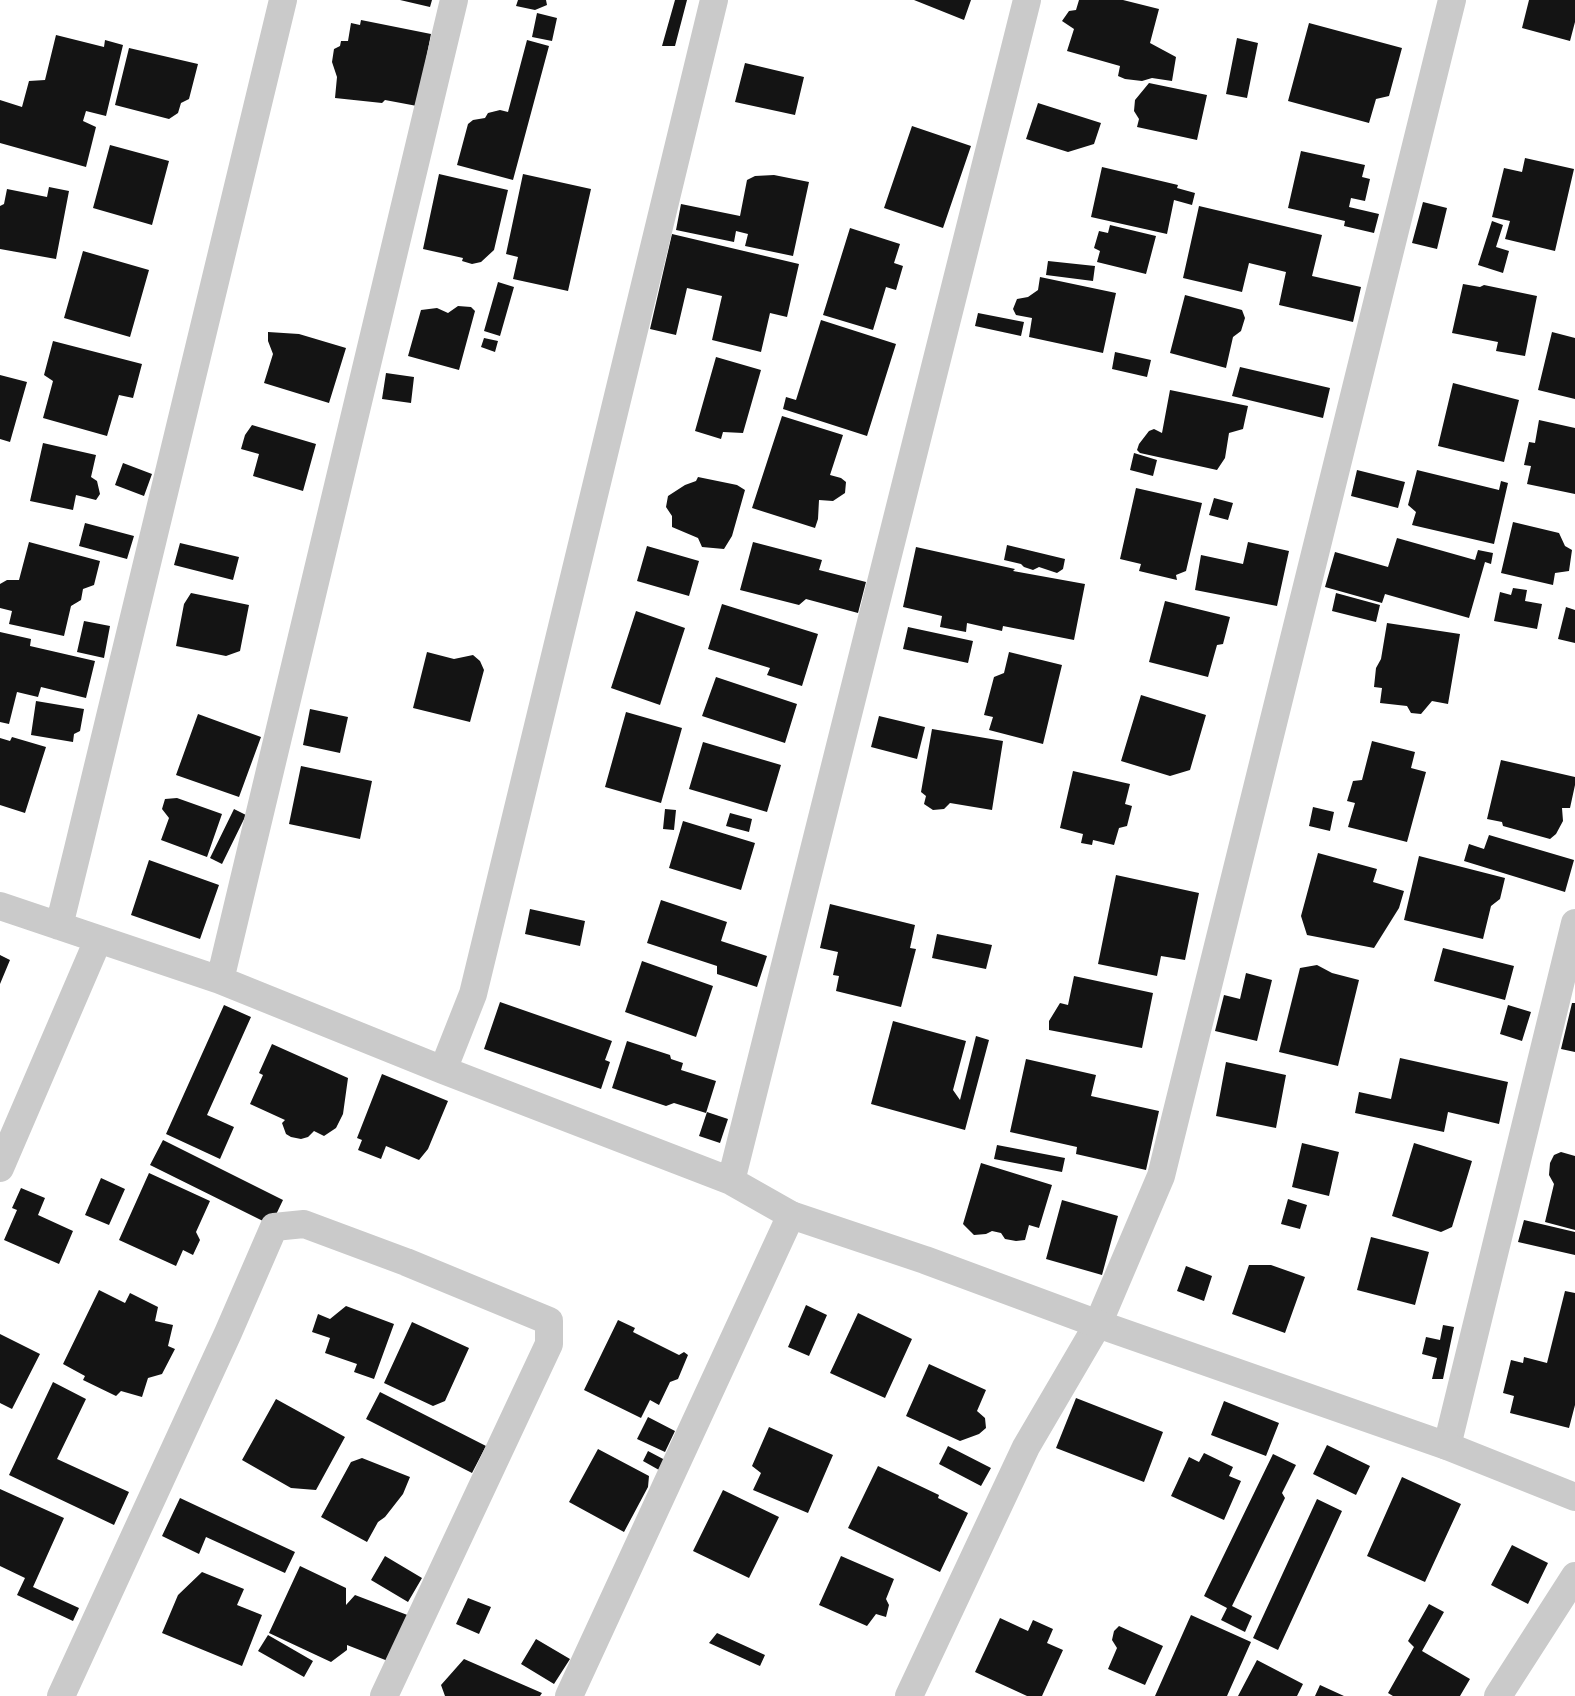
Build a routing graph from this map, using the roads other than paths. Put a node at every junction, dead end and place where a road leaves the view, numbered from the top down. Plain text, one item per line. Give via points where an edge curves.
1 (284, 0) edge
2 (454, 0) edge
3 (714, 0) edge
4 (1027, 0) edge
5 (1452, 0) edge
6 (0, 906) edge
7 (1575, 923) edge
8 (58, 926) junction
9 (98, 940) junction
10 (220, 980) junction
11 (443, 1070) junction
12 (0, 1168) edge
13 (731, 1181) junction
14 (791, 1216) junction
15 (1098, 1324) junction
16 (1447, 1446) junction
17 (1575, 1497) edge
18 (1575, 1576) edge
19 (61, 1696) edge
20 (384, 1696) edge
21 (569, 1696) edge
22 (909, 1696) edge
23 (1498, 1696) edge

1 - 8 street
2 - 10 street
3 - 11 street via 472,994
4 - 13 street
5 - 15 street via 1160,1176
6 - 8 street
7 - 16 street
8 - 9 street
9 - 10 street
9 - 12 street
10 - 11 street
11 - 13 street
13 - 14 street
14 - 15 street via 926,1260
14 - 21 street
15 - 16 street
15 - 22 street via 1026,1447
16 - 17 street
18 - 23 street
19 - 20 street via 274,1227 304,1224 549,1321 549,1344

